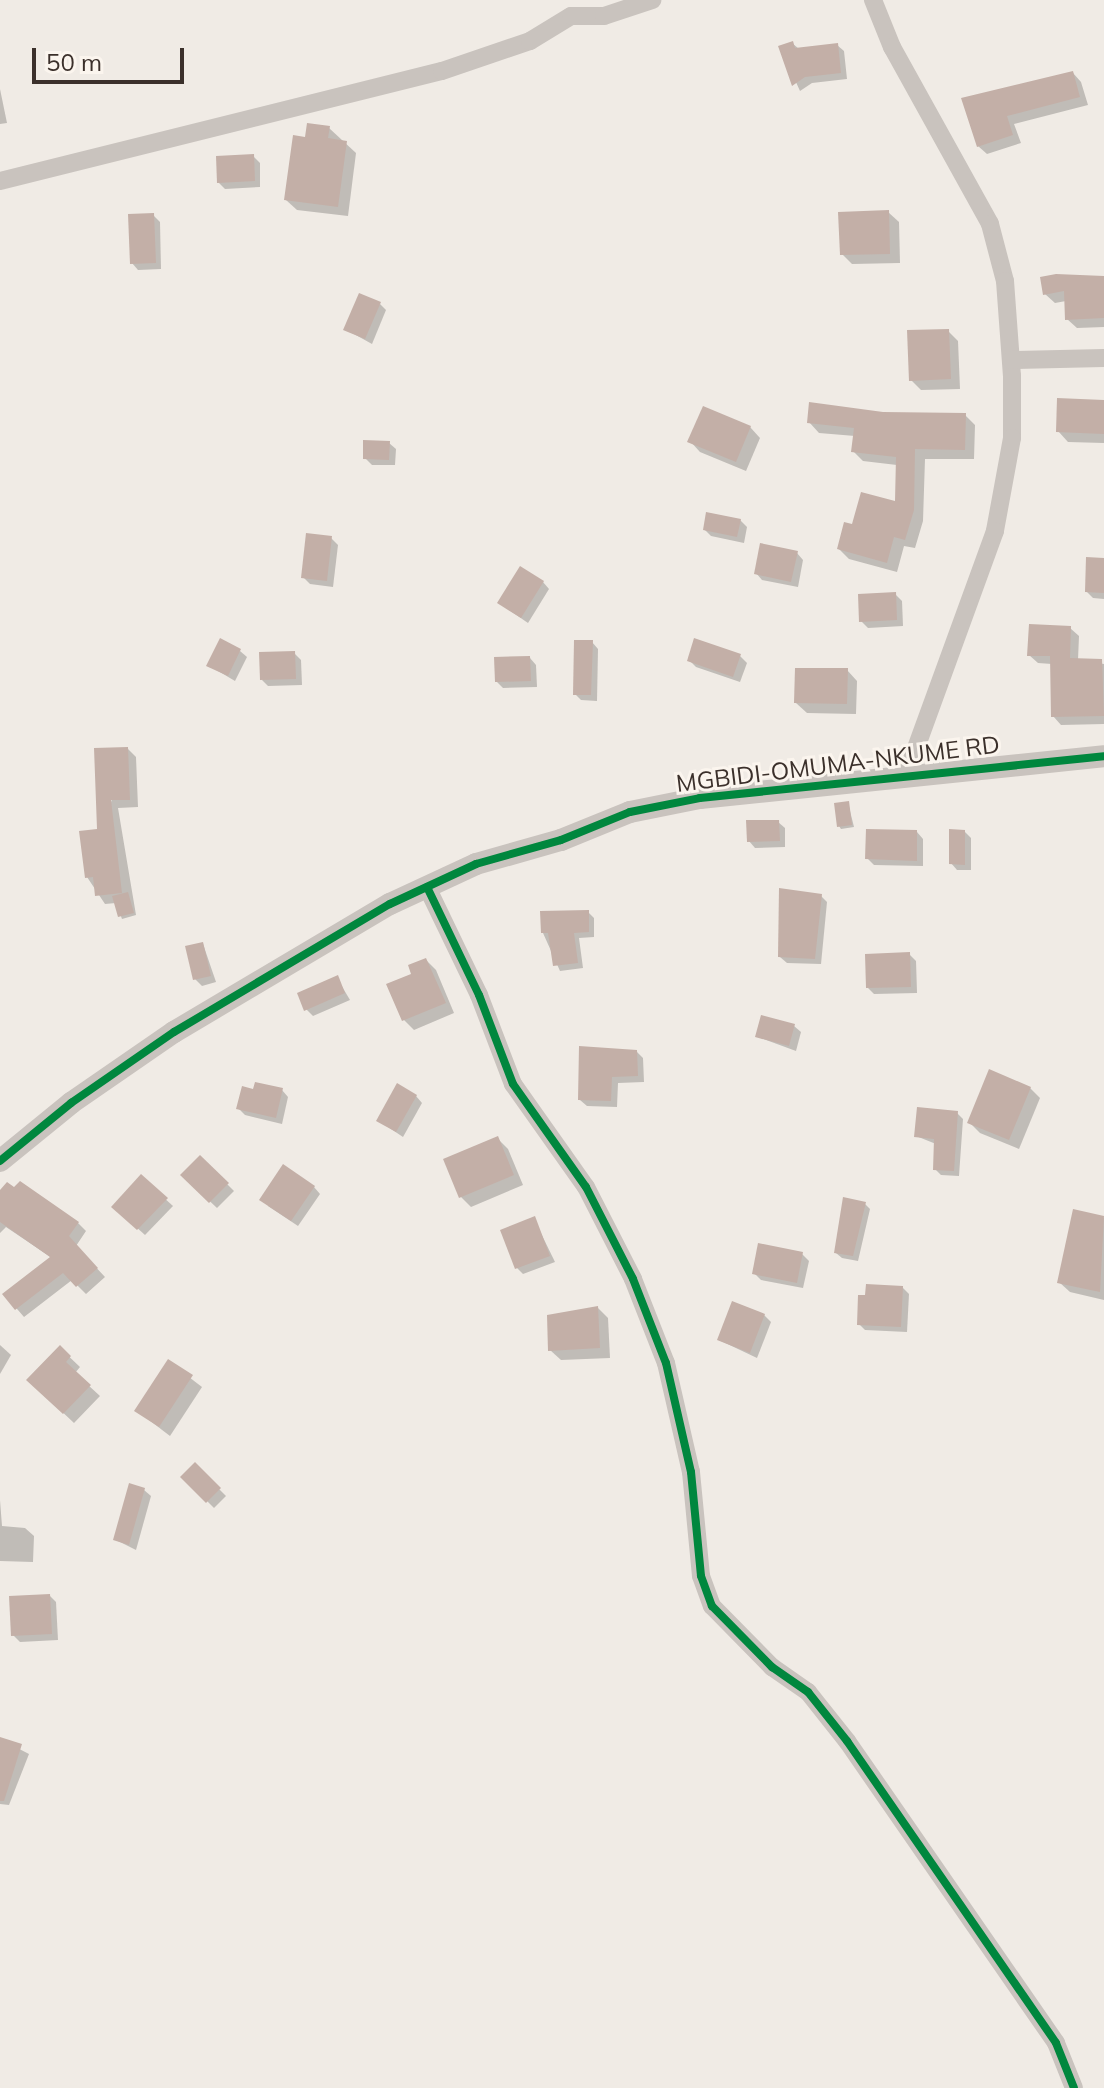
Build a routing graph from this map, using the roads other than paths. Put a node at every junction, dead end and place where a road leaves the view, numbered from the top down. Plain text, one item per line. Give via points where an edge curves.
1 (652, 0) edge
2 (873, 0) edge
3 (0, 181) edge
4 (1104, 358) edge
5 (1011, 360) junction
6 (1104, 756) edge
7 (907, 773) junction
8 (427, 887) junction
9 (0, 1161) edge
10 (1074, 2088) edge

1 - 3 street via 604,16 571,16 530,41 442,71
2 - 5 street via 892,47 990,224 1005,281
4 - 5 street
5 - 7 street via 1012,438 995,531
6 - 7 street, MGBIDI-OMUMA-NKUME RD
7 - 8 street, MGBIDI-OMUMA-NKUME RD via 630,812 561,840 476,864
8 - 9 street, MGBIDI-OMUMA-NKUME RD via 174,1032 71,1103
8 - 10 street via 479,995 513,1084 586,1187 633,1279 666,1363 691,1472 701,1576 712,1606 772,1667 808,1692 847,1741 1056,2043

